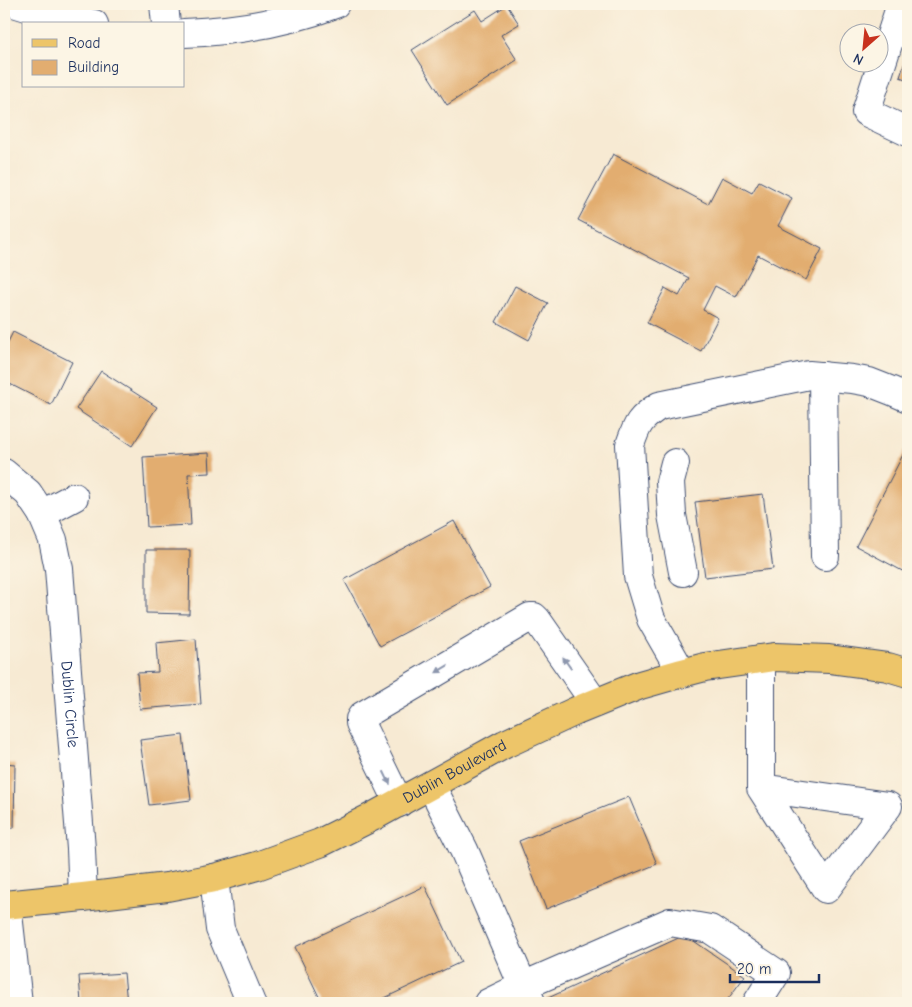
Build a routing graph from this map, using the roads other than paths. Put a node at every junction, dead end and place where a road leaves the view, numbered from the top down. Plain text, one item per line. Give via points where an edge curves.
1 (17, 4) edge
2 (164, 4) edge
3 (335, 4) edge
4 (901, 4) edge
5 (85, 22) edge
6 (166, 22) edge
7 (185, 33) edge
8 (908, 132) edge
9 (823, 376) junction
10 (908, 398) edge
11 (675, 463) dead end
12 (4, 473) edge
13 (74, 497) dead end
14 (42, 514) junction
15 (825, 556) dead end
16 (683, 572) dead end
17 (761, 659) junction
18 (682, 673) junction
19 (908, 673) edge
20 (595, 703) junction
21 (431, 785) junction
22 (761, 788) junction
23 (399, 803) junction
24 (214, 878) junction
25 (84, 897) junction
26 (6, 905) edge
27 (528, 995) edge
28 (18, 1003) edge
29 (251, 1003) edge
30 (488, 1003) edge
31 (757, 1003) edge

1 - 5 street
2 - 6 street
3 - 7 street via 288,20 246,28
4 - 8 street via 866,112
9 - 10 street via 869,382
9 - 15 street
9 - 18 street via 809,375 659,406 645,415 636,427 630,445 638,576 651,619
11 - 16 street via 670,482 672,515
12 - 14 street, Dublin Circle via 28,493
13 - 14 street
14 - 25 street, Dublin Circle via 54,540 59,569
17 - 18 main road, Dublin Boulevard
17 - 19 main road, Dublin Boulevard via 828,658
17 - 22 street
18 - 20 main road, Dublin Boulevard
20 - 21 main road, Dublin Boulevard via 505,744
20 -> 23 street via 537,620 530,617 362,716 360,723
21 - 23 main road, Dublin Boulevard
21 - 27 street via 464,850
22 - 22 street via 826,889 888,806 859,802
23 - 24 main road, Dublin Boulevard via 320,843
24 - 25 main road, Dublin Boulevard
24 - 29 street via 220,929
25 - 26 main road, Dublin Boulevard
26 - 28 street
27 - 30 street
27 - 31 street via 670,922 710,929 776,972

